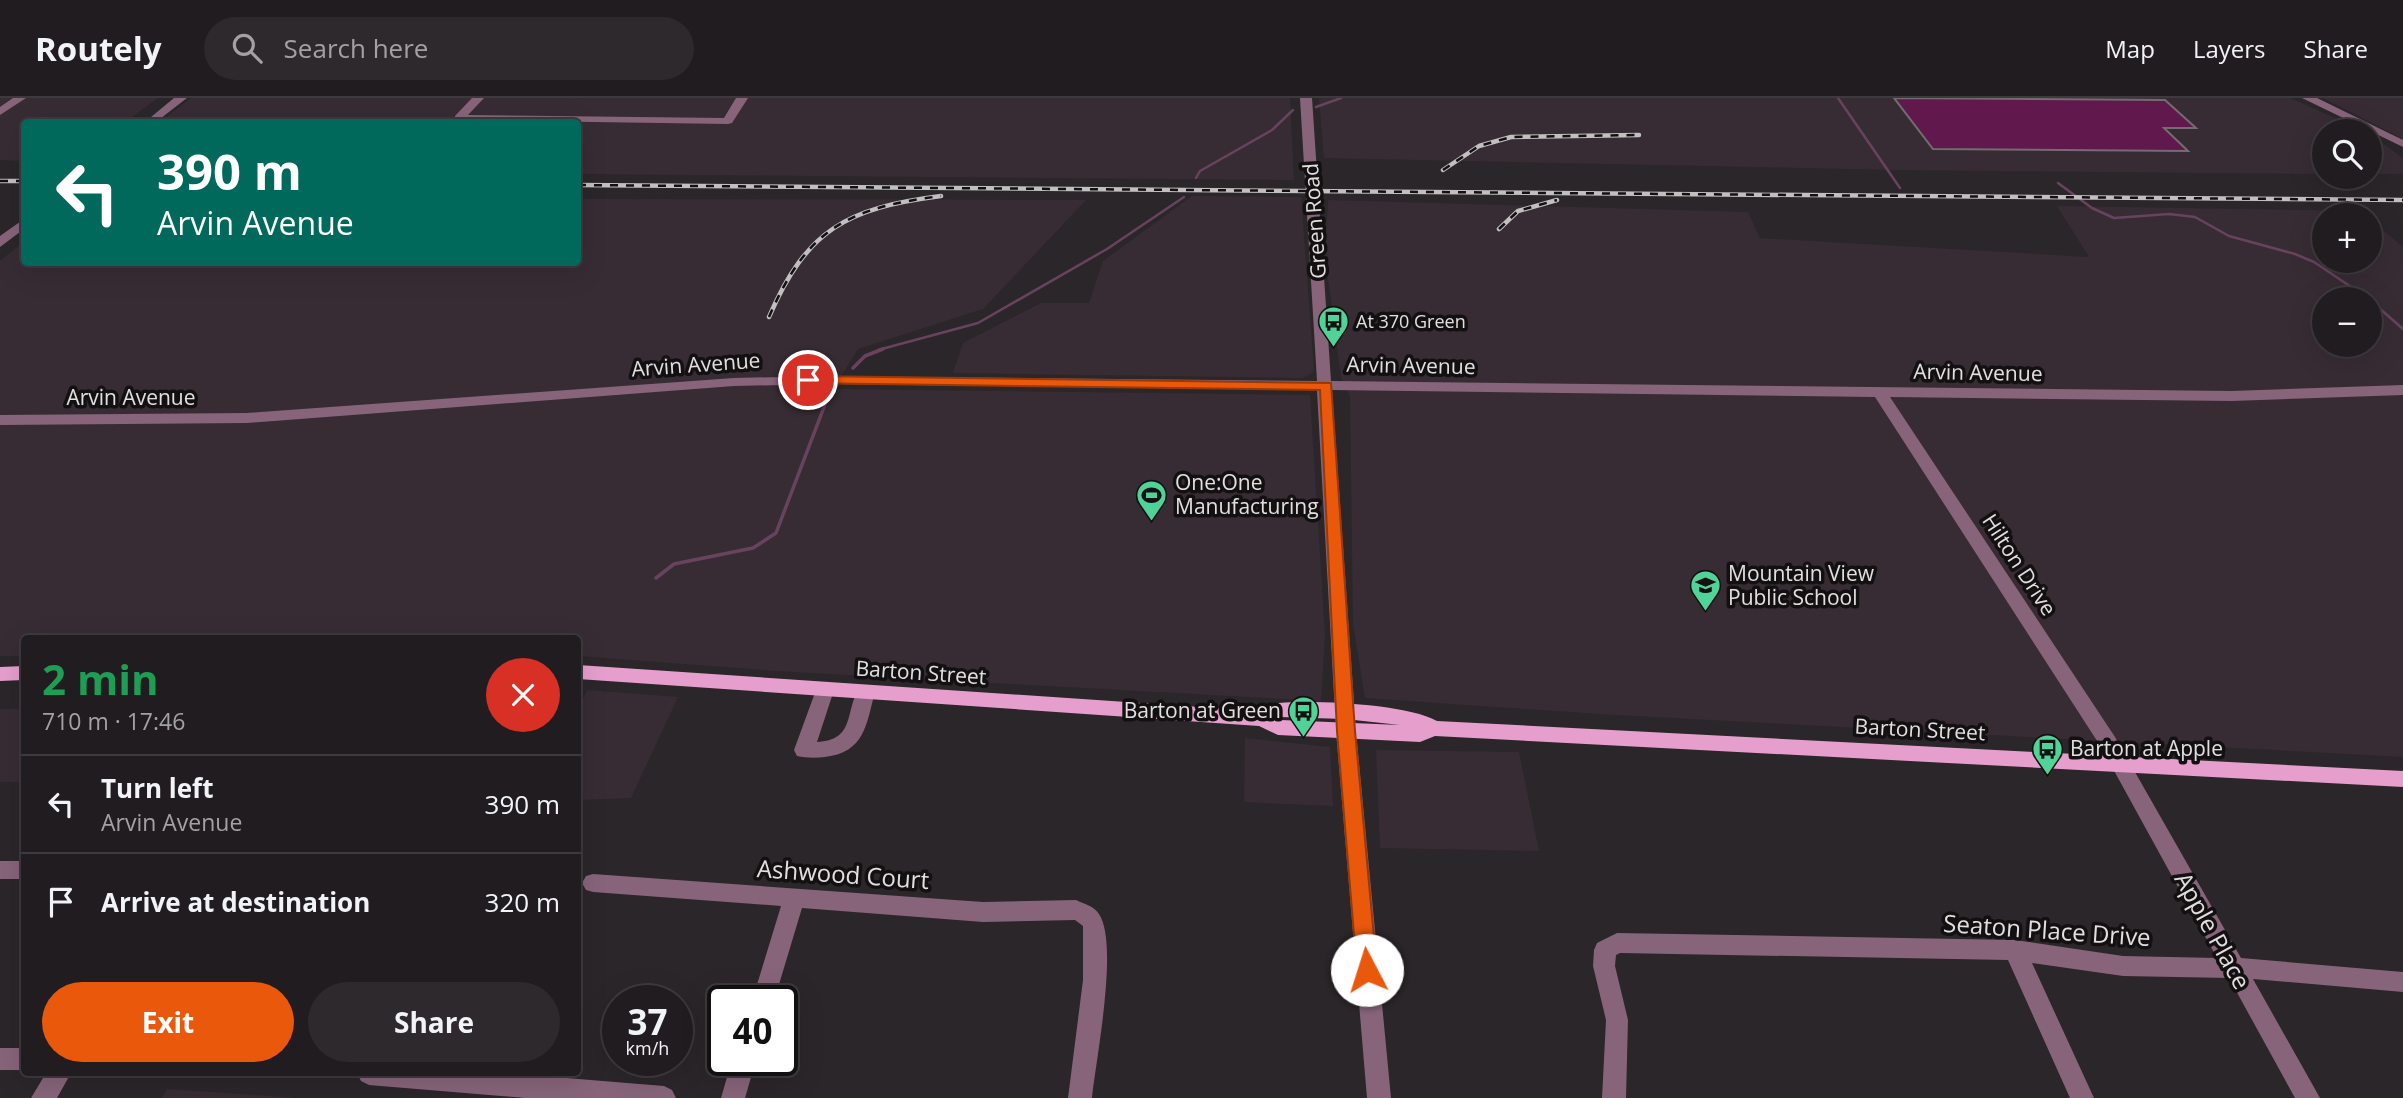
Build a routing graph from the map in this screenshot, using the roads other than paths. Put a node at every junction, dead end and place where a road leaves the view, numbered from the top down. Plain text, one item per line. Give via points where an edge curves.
1 (20, 98) edge
2 (181, 98) edge
3 (478, 98) edge
4 (742, 98) edge
5 (1306, 98) edge
6 (2308, 98) edge
7 (0, 112) edge
8 (154, 119) edge
9 (549, 119) edge
10 (581, 119) edge
11 (2403, 144) edge
12 (21, 226) edge
13 (0, 243) edge
14 (1327, 386) junction
15 (2403, 390) edge
16 (1880, 393) junction
17 (0, 420) edge
18 (581, 671) edge
19 (21, 673) edge
20 (0, 674) edge
21 (825, 690) junction
22 (866, 692) junction
23 (1346, 722) junction
24 (2119, 763) junction
25 (2403, 779) edge
26 (0, 870) edge
27 (21, 870) edge
28 (593, 883) dead end
29 (795, 897) junction
30 (2015, 950) junction
31 (2233, 968) junction
32 (2403, 982) edge
33 (768, 985) edge
34 (0, 1059) edge
35 (21, 1059) edge
36 (57, 1076) edge
37 (401, 1076) edge
38 (739, 1076) edge
39 (613, 1096) edge
40 (43, 1098) edge
41 (664, 1098) edge
42 (733, 1098) edge
43 (1080, 1098) edge
44 (1379, 1098) edge
45 (1614, 1098) edge
46 (2082, 1098) edge
47 (2308, 1098) edge

1 - 7 street
2 - 8 street
3 - 9 street via 459,118
4 - 10 street via 728,121
5 - 14 street, Green Road
6 - 11 street
12 - 13 street
14 - 16 street, Arvin Avenue
14 - 17 street, Arvin Avenue via 747,381 247,418
14 - 23 street, Green Road
15 - 16 street, Arvin Avenue via 2232,396
16 - 24 street, Hilton Drive
18 - 21 main road, Barton Street
19 - 20 main road
21 - 22 main road, Barton Street
21 - 22 street via 804,750 844,747
22 - 23 main road, Barton Street via 1262,719 1278,727
23 - 24 main road, Barton Street via 1420,734 1434,728
23 - 44 street, Green Road
24 - 25 main road, Barton Street
24 - 31 street, Apple Place
26 - 27 street
28 - 29 street, Ashwood Court
29 - 33 street
29 - 43 street, Ashwood Court via 983,912 1076,910 1087,915 1095,925 1096,968
30 - 31 street, Seaton Place Drive via 2123,966
30 - 45 street, Seaton Place Drive via 1617,943 1605,950 1604,966 1617,1020
30 - 46 street
31 - 32 street, Seaton Place Drive
31 - 47 street, Apple Place
34 - 35 street
36 - 40 street
37 - 39 street
38 - 42 street
39 - 41 street

